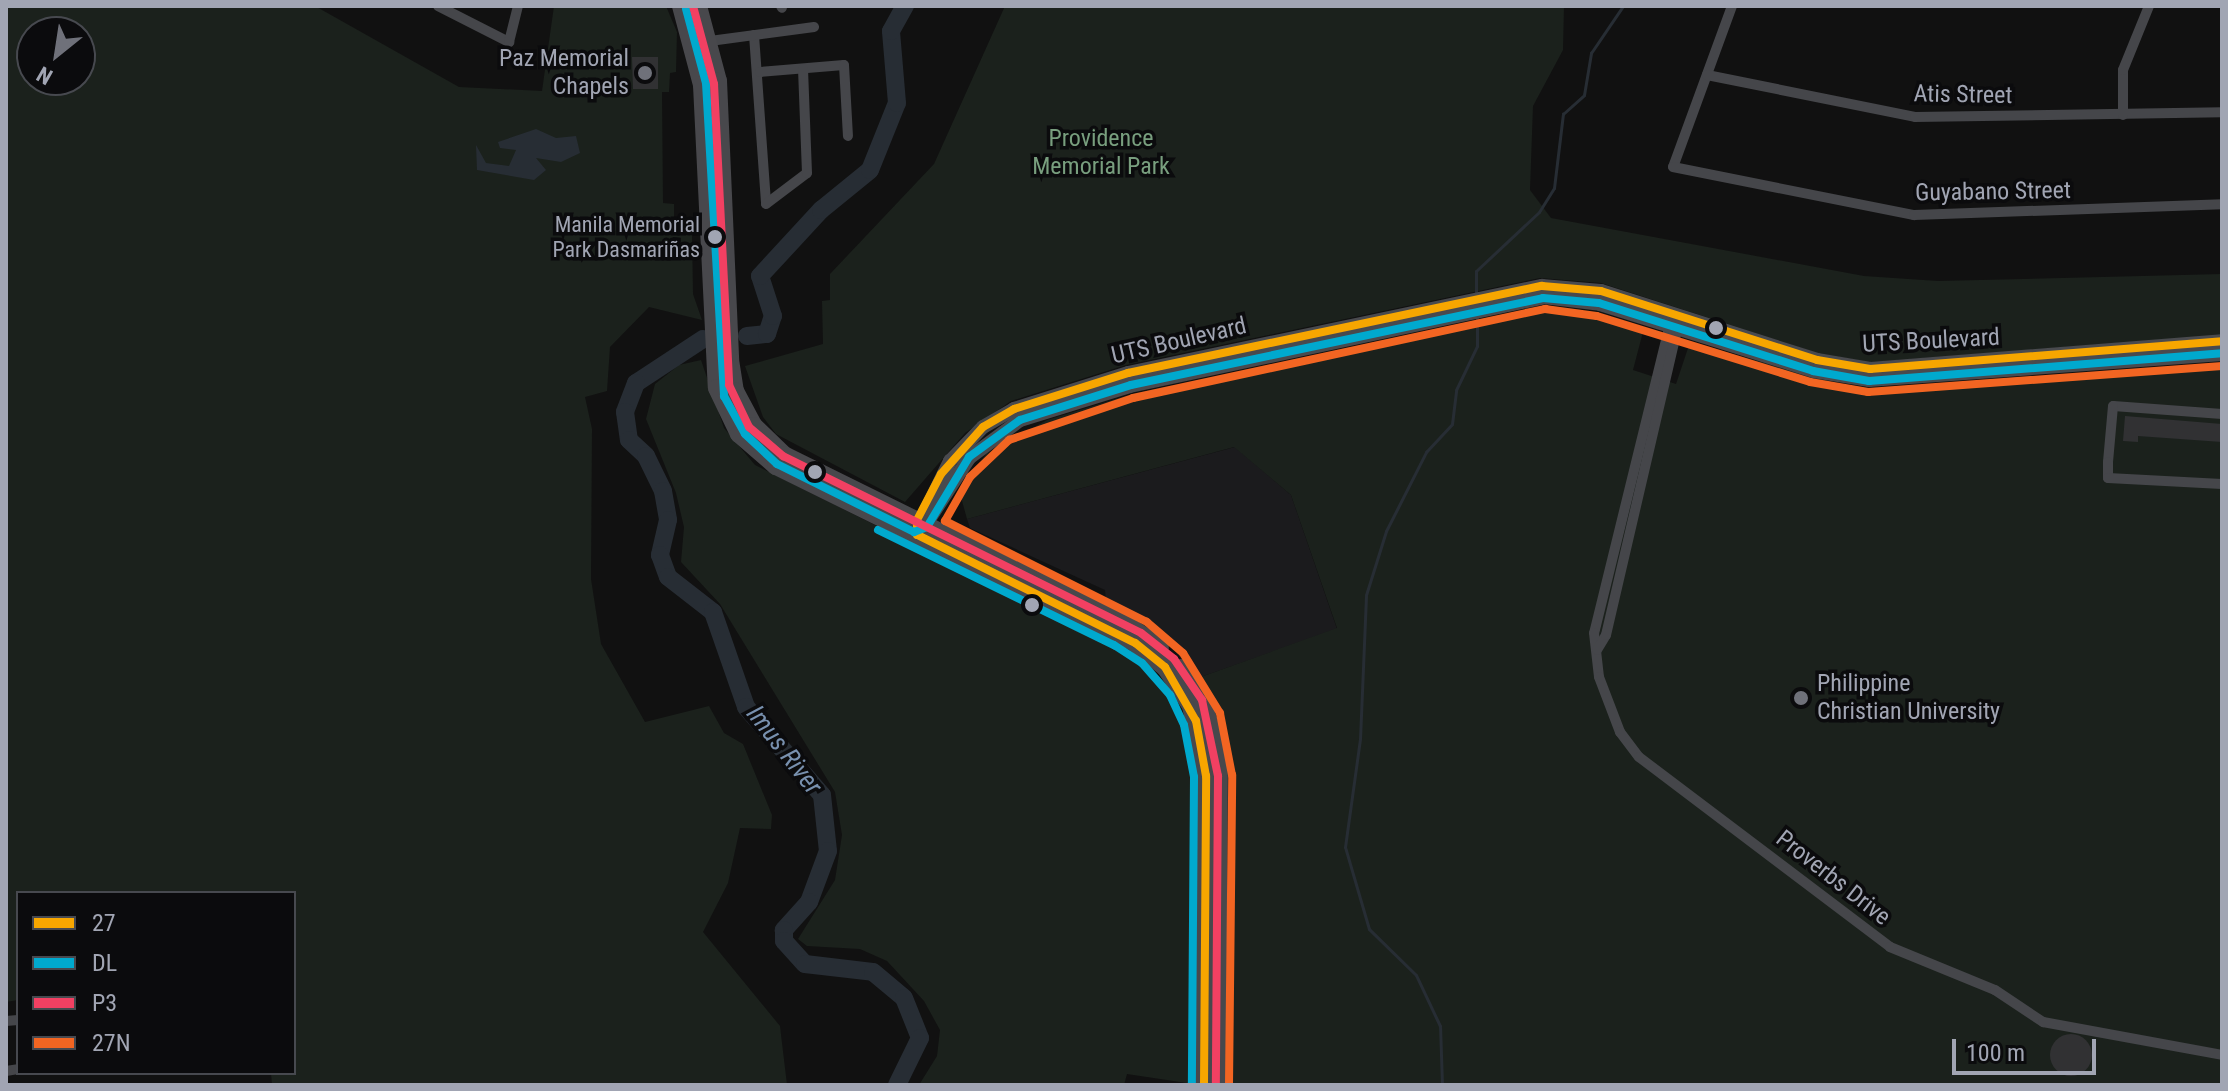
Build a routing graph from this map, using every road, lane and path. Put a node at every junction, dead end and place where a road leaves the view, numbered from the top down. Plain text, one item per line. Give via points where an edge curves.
1 (518, 6) edge
2 (681, 6) edge
3 (698, 6) edge
4 (1732, 6) edge
5 (2149, 6) edge
6 (440, 7) edge
7 (814, 27) dead end
8 (754, 35) junction
9 (710, 41) junction
10 (803, 69) junction
11 (760, 72) junction
12 (1707, 75) junction
13 (2222, 112) edge
14 (2123, 115) junction
15 (848, 136) dead end
16 (2222, 204) edge
17 (722, 320) junction
18 (1674, 323) junction
19 (2222, 341) edge
20 (2222, 354) edge
21 (2222, 414) edge
22 (2222, 484) edge
23 (921, 527) junction
24 (2222, 1055) edge
25 (1204, 1085) edge
26 (1217, 1085) edge

1 - 6 street via 509,42
2 - 17 highway via 702,85
3 - 9 highway
4 - 12 street
5 - 14 street via 2123,70
7 - 8 street
8 - 9 street
8 - 11 street
9 - 17 highway via 718,81
10 - 11 street
10 - 11 street via 807,173 766,204
10 - 15 street via 844,65
12 - 14 street, Atis Street via 1915,117
12 - 16 street, Guyabano Street via 1673,167 1914,215
13 - 14 street, Atis Street
17 - 23 highway via 722,360 746,414 772,447
18 - 19 main road, UTS Boulevard via 1870,369
18 - 20 main road, UTS Boulevard via 1814,371 1869,380
18 - 23 main road, UTS Boulevard via 1571,286 1128,373 1014,409 960,449
18 - 24 street, Proverbs Drive via 1606,635 1597,650 1607,706 1639,757 1890,947 1995,990 2043,1022
21 - 22 street via 2113,406 2108,462 2108,478
23 - 25 highway via 1135,643 1165,667 1191,706 1206,776
23 - 26 highway via 1140,632 1174,660 1202,700 1220,775

